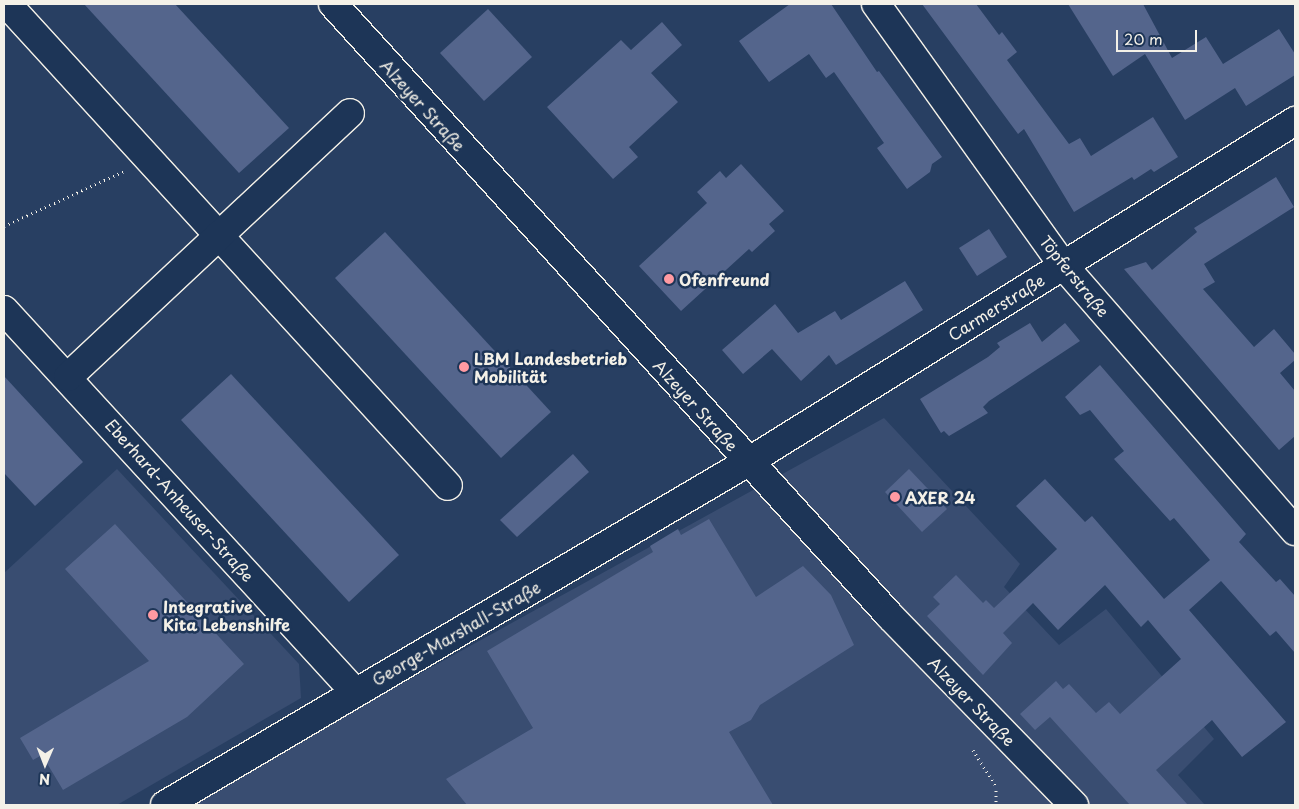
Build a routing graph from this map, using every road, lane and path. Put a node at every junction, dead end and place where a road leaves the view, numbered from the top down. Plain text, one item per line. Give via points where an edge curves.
1 (7, 4) edge
2 (332, 4) edge
3 (876, 4) edge
4 (350, 112) dead end
5 (1295, 121) edge
6 (149, 160) junction
7 (4, 226) edge
8 (218, 236) junction
9 (1063, 265) junction
10 (4, 310) edge
11 (68, 378) junction
12 (748, 462) junction
13 (448, 486) dead end
14 (1295, 531) edge
15 (355, 692) junction
16 (972, 750) dead end
17 (1071, 803) edge
18 (165, 805) edge
19 (996, 805) edge

1 - 6 street
2 - 12 street, Alzeyer Straße
3 - 9 street, Töpferstraße
4 - 8 street
5 - 9 street, Carmerstraße
6 - 7 path
6 - 8 street
8 - 11 street
8 - 13 street
9 - 12 street, Carmerstraße
9 - 14 street, Töpferstraße
10 - 11 street, Eberhard-Anheuser-Straße
11 - 15 street, Eberhard-Anheuser-Straße
12 - 15 street, George-Marshall-Straße
12 - 17 street, Alzeyer Straße via 890,616
15 - 18 street, George-Marshall-Straße
16 - 19 path via 996,786

